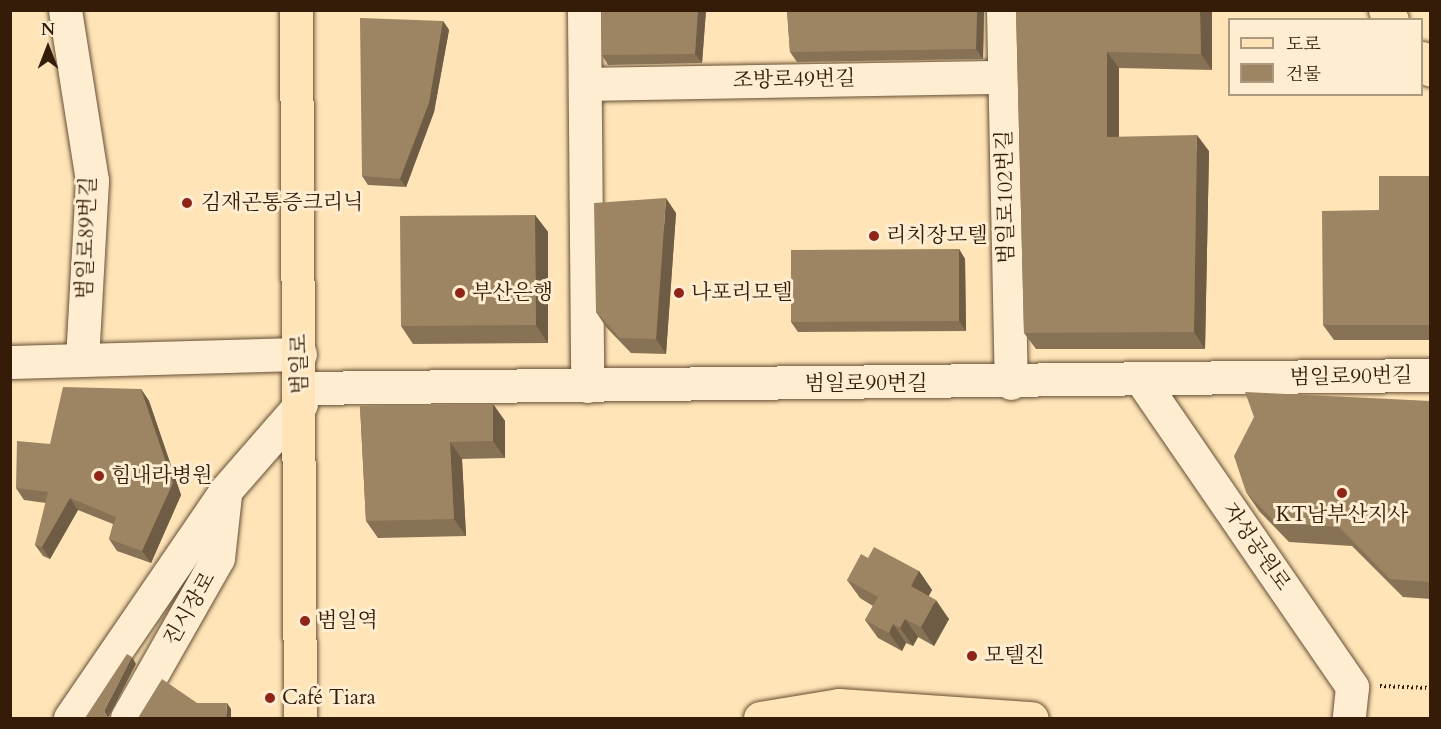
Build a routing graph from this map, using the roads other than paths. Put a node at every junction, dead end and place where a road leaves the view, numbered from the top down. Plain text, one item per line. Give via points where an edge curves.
1 (65, 10) edge
2 (296, 10) edge
3 (584, 10) edge
4 (1003, 10) edge
5 (1004, 77) junction
6 (585, 84) junction
7 (300, 354) junction
8 (82, 359) junction
9 (10, 362) edge
10 (1431, 375) edge
11 (1142, 381) junction
12 (1011, 383) junction
13 (587, 386) junction
14 (301, 396) junction
15 (226, 490) junction
16 (1351, 703) edge
17 (70, 718) edge
18 (127, 718) edge
19 (300, 718) edge
20 (760, 718) edge
21 (1032, 718) edge

1 - 8 street, 범일로89번길 via 92,182
2 - 7 main road, 범일로
3 - 6 street
4 - 5 street, 범일로102번길
5 - 6 street, 조방로49번길
5 - 12 street, 범일로102번길
6 - 13 street
7 - 8 street
7 - 14 main road, 범일로
8 - 9 street
10 - 11 street, 범일로90번길
11 - 12 street, 범일로90번길
11 - 16 street, 자성공원로
12 - 13 street, 범일로90번길
13 - 14 street, 범일로90번길
14 - 15 street
14 - 19 main road, 범일로
15 - 17 street
15 - 18 street, 진시장로 via 218,558
20 - 21 main road via 839,705

